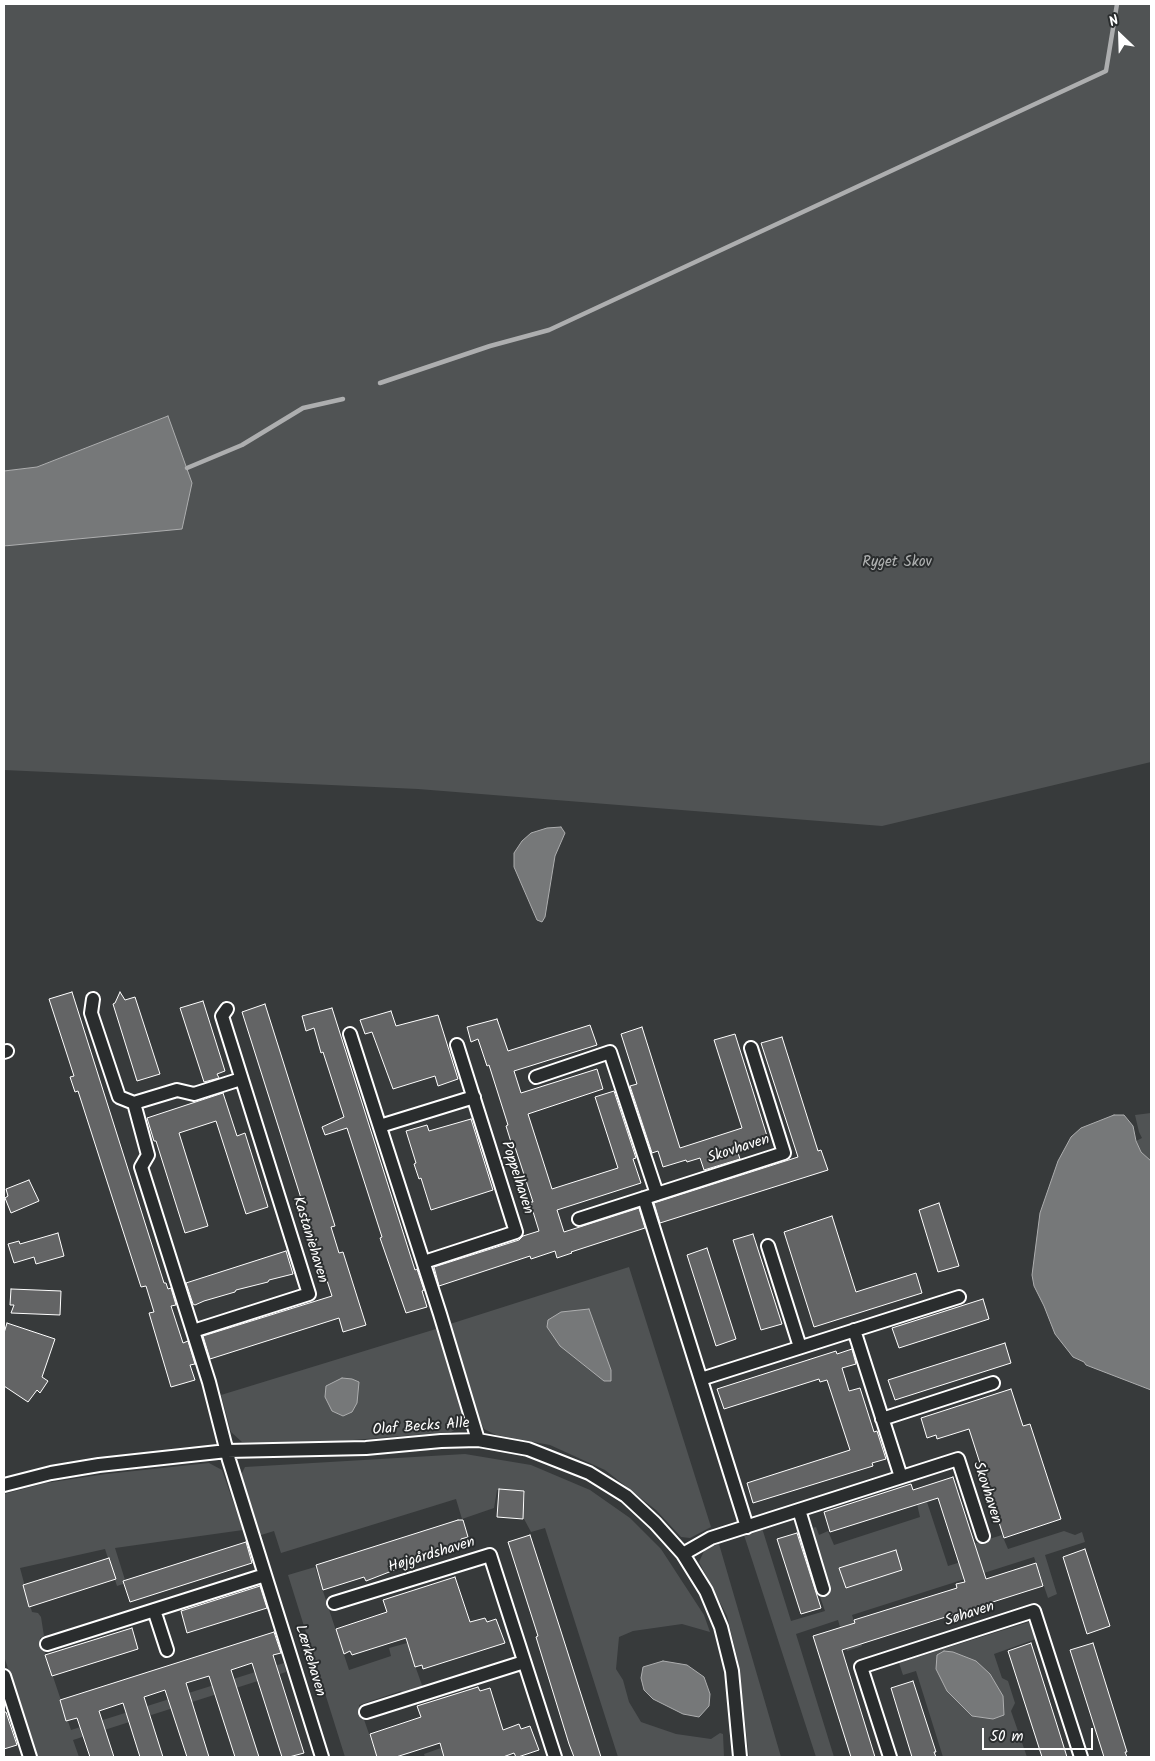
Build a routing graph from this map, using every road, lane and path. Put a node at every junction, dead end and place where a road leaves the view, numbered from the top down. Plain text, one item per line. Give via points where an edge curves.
1 (93, 999) dead end
2 (227, 1009) dead end
3 (350, 1034) dead end
4 (457, 1045) dead end
5 (751, 1048) dead end
6 (536, 1077) dead end
7 (241, 1079) junction
8 (474, 1098) junction
9 (134, 1103) junction
10 (380, 1126) junction
11 (650, 1196) junction
12 (579, 1219) dead end
13 (768, 1246) dead end
14 (424, 1262) junction
15 (959, 1297) dead end
16 (854, 1330) junction
17 (193, 1331) junction
18 (800, 1347) junction
19 (701, 1379) junction
20 (993, 1383) dead end
21 (882, 1419) junction
22 (478, 1440) junction
23 (227, 1451) junction
24 (901, 1477) junction
25 (4, 1485) edge
26 (799, 1510) junction
27 (747, 1527) junction
28 (983, 1536) dead end
29 (683, 1554) junction
30 (265, 1575) junction
31 (823, 1589) dead end
32 (334, 1603) dead end
33 (154, 1610) junction
34 (47, 1644) dead end
35 (167, 1650) dead end
36 (524, 1662) junction
37 (4, 1676) edge
38 (366, 1712) dead end
39 (30, 1757) edge
40 (322, 1757) edge
41 (555, 1757) edge
42 (740, 1757) edge
43 (890, 1757) edge
44 (1081, 1757) edge

1 - 9 street via 91,1013 119,1097
2 - 7 street, Kastaniehaven via 222,1016
3 - 10 street
4 - 8 street, Poppelhaven
5 - 11 street, Skovhaven via 784,1153
6 - 11 street via 610,1052
7 - 9 street via 194,1094 177,1090
7 - 17 street, Kastaniehaven via 309,1294
8 - 10 street
8 - 14 street, Poppelhaven via 516,1232
9 - 17 street via 148,1155 142,1167
10 - 14 street
11 - 12 street, Skovhaven
11 - 19 street
13 - 18 street
14 - 22 street
15 - 16 street
16 - 18 street
16 - 21 street
17 - 23 street
18 - 19 street
19 - 27 street
20 - 21 street
21 - 24 street
22 - 23 street, Olaf Becks Alle via 366,1448
22 - 29 street, Olaf Becks Alle via 528,1449 589,1473 626,1496
23 - 25 street, Olaf Becks Alle via 99,1465
23 - 30 street, Lærkehaven
24 - 26 street, Skovhaven
24 - 28 street, Skovhaven via 958,1459
26 - 27 street, Skovhaven
26 - 31 street
27 - 29 street, Skovhaven via 711,1538
29 - 42 street, Olaf Becks Alle via 706,1591 721,1627 732,1671
30 - 33 street
30 - 40 street, Lærkehaven
32 - 36 street, Højgårdshaven via 490,1555
33 - 34 street
33 - 35 street
36 - 38 street
36 - 41 street, Højgårdshaven
37 - 39 street
43 - 44 street, Søhaven via 861,1667 1034,1611

